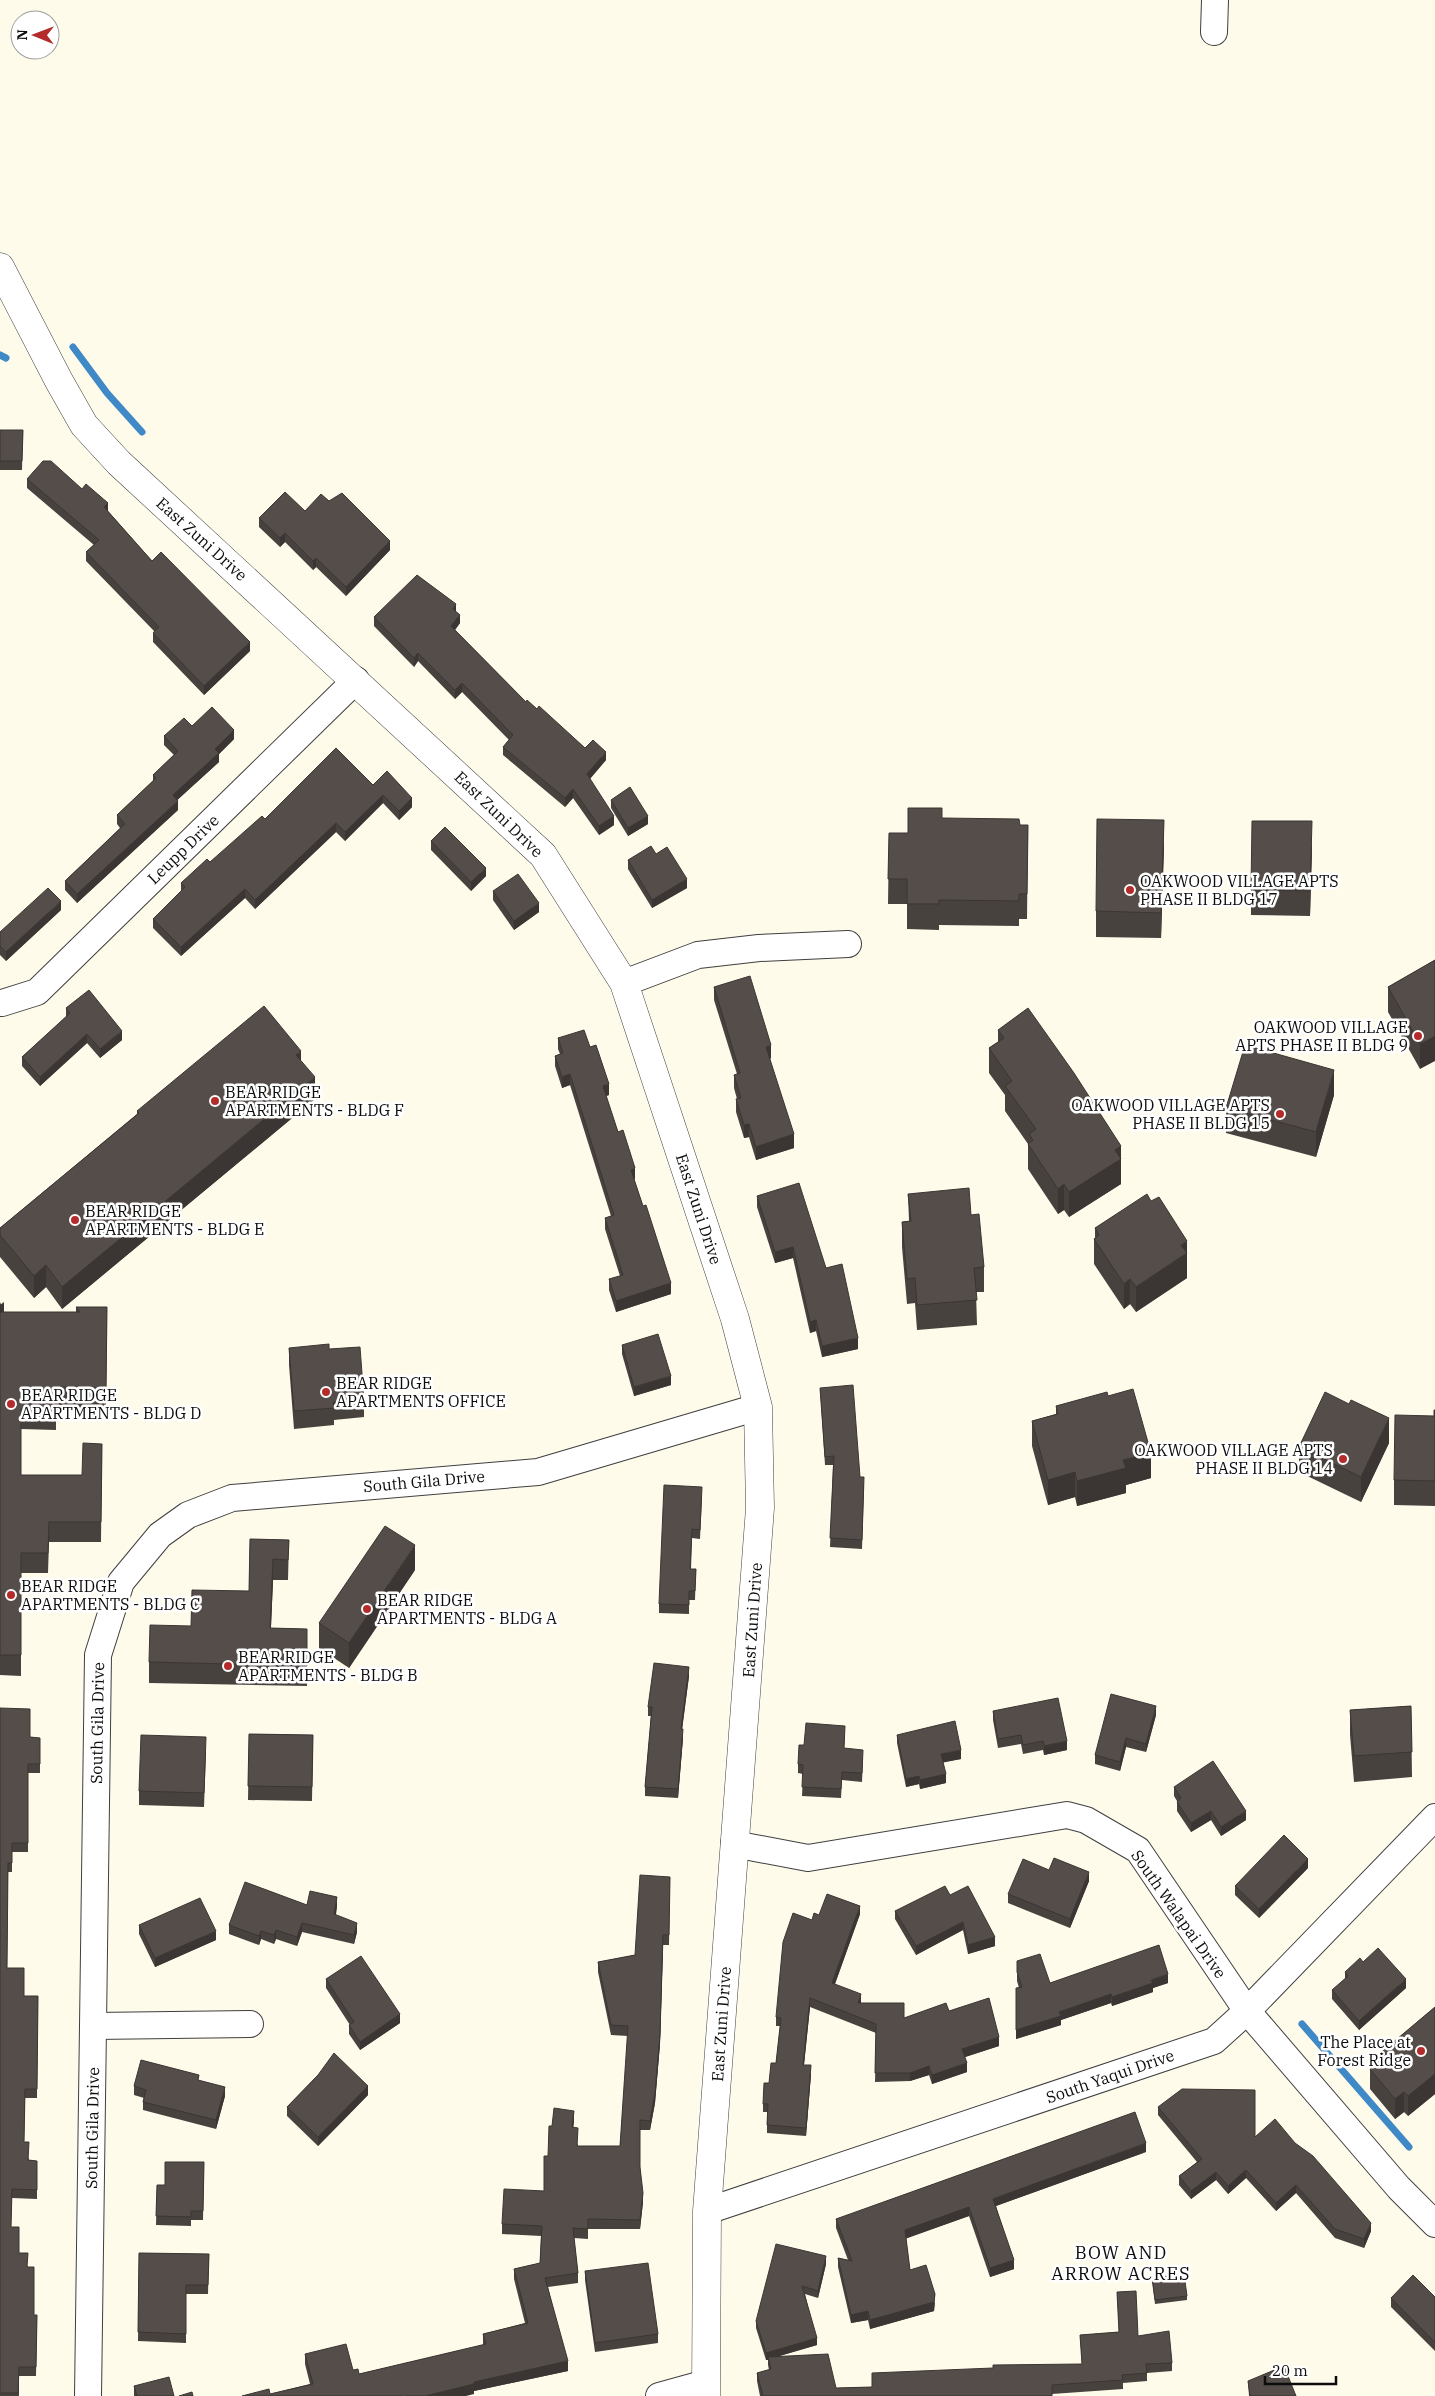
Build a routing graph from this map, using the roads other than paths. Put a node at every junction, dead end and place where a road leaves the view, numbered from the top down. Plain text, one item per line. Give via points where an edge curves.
1 (1215, 0) edge
2 (1214, 32) dead end
3 (0, 268) edge
4 (356, 680) junction
5 (848, 944) dead end
6 (624, 983) junction
7 (2, 1003) dead end
8 (758, 1407) junction
9 (1435, 1817) edge
10 (734, 1844) junction
11 (1247, 2011) junction
12 (250, 2024) dead end
13 (94, 2026) junction
14 (707, 2211) junction
15 (1435, 2224) edge
16 (706, 2389) edge
17 (88, 2396) edge
18 (659, 2396) edge

1 - 2 street
3 - 4 street, East Zuni Drive via 58,381 84,424 119,463
4 - 6 street, East Zuni Drive via 543,855
4 - 7 street, Leupp Drive via 37,992
5 - 6 street via 759,948 698,955
6 - 8 street, East Zuni Drive via 735,1319
8 - 10 street, East Zuni Drive via 760,1508
8 - 13 street, South Gila Drive via 538,1472 232,1498 188,1514 160,1535 121,1582 98,1655
9 - 11 street, South Yaqui Drive
10 - 11 street, South Walapai Drive via 808,1858 1067,1816 1086,1820 1138,1850
10 - 14 street, East Zuni Drive
11 - 14 street, South Yaqui Drive via 1214,2041
11 - 15 street, South Walapai Drive via 1399,2188
12 - 13 street
13 - 17 street, South Gila Drive
14 - 16 street, East Zuni Drive
16 - 18 street

